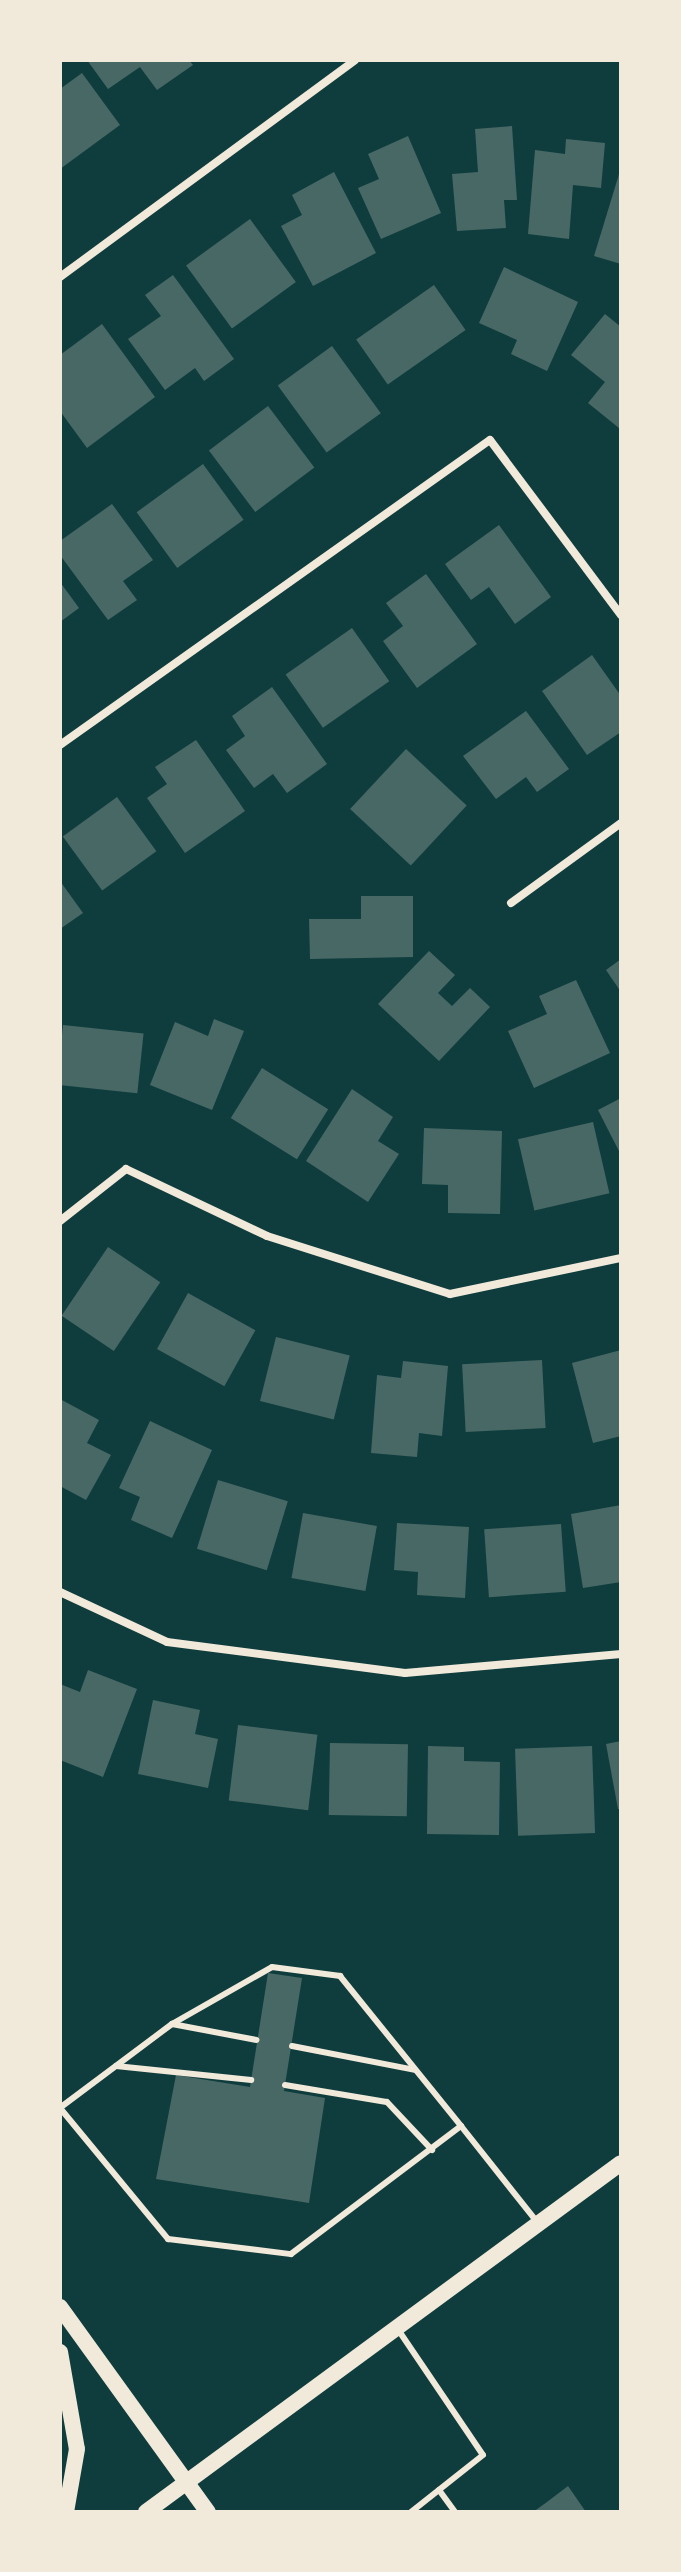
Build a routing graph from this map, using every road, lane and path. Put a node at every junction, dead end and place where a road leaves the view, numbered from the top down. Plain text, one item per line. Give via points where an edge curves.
1 (355, 60) edge
2 (60, 277) edge
3 (621, 615) edge
4 (60, 745) edge
5 (621, 823) edge
6 (511, 903) dead end
7 (60, 1221) edge
8 (621, 1258) edge
9 (60, 1592) edge
10 (621, 1654) edge
11 (172, 2024) junction
12 (257, 2040) dead end
13 (292, 2046) dead end
14 (113, 2066) junction
15 (415, 2070) junction
16 (251, 2080) dead end
17 (285, 2085) dead end
18 (61, 2108) edge
19 (461, 2126) junction
20 (432, 2150) junction
21 (621, 2163) edge
22 (538, 2224) junction
23 (60, 2307) edge
24 (397, 2328) junction
25 (60, 2352) edge
26 (187, 2482) junction
27 (439, 2490) junction
28 (66, 2512) edge
29 (146, 2512) edge
30 (208, 2512) edge
31 (411, 2512) edge
32 (455, 2512) edge

1 - 2 street
3 - 4 street via 490,440
5 - 6 street
7 - 8 street via 126,1169 267,1236 450,1294
9 - 10 street via 167,1642 405,1673
11 - 12 lane
11 - 14 lane
11 - 15 lane via 258,1969 331,1971 357,1992
13 - 15 lane
14 - 16 lane via 145,2064
14 - 18 lane
15 - 19 lane
17 - 20 lane via 387,2102
18 - 20 lane via 155,2231 215,2250 291,2254
19 - 20 lane
19 - 22 lane
21 - 22 main road
22 - 24 main road
23 - 26 main road
24 - 26 main road
24 - 27 lane via 483,2455
25 - 28 main road via 77,2449
26 - 29 main road
26 - 30 main road
27 - 31 lane
27 - 32 lane

